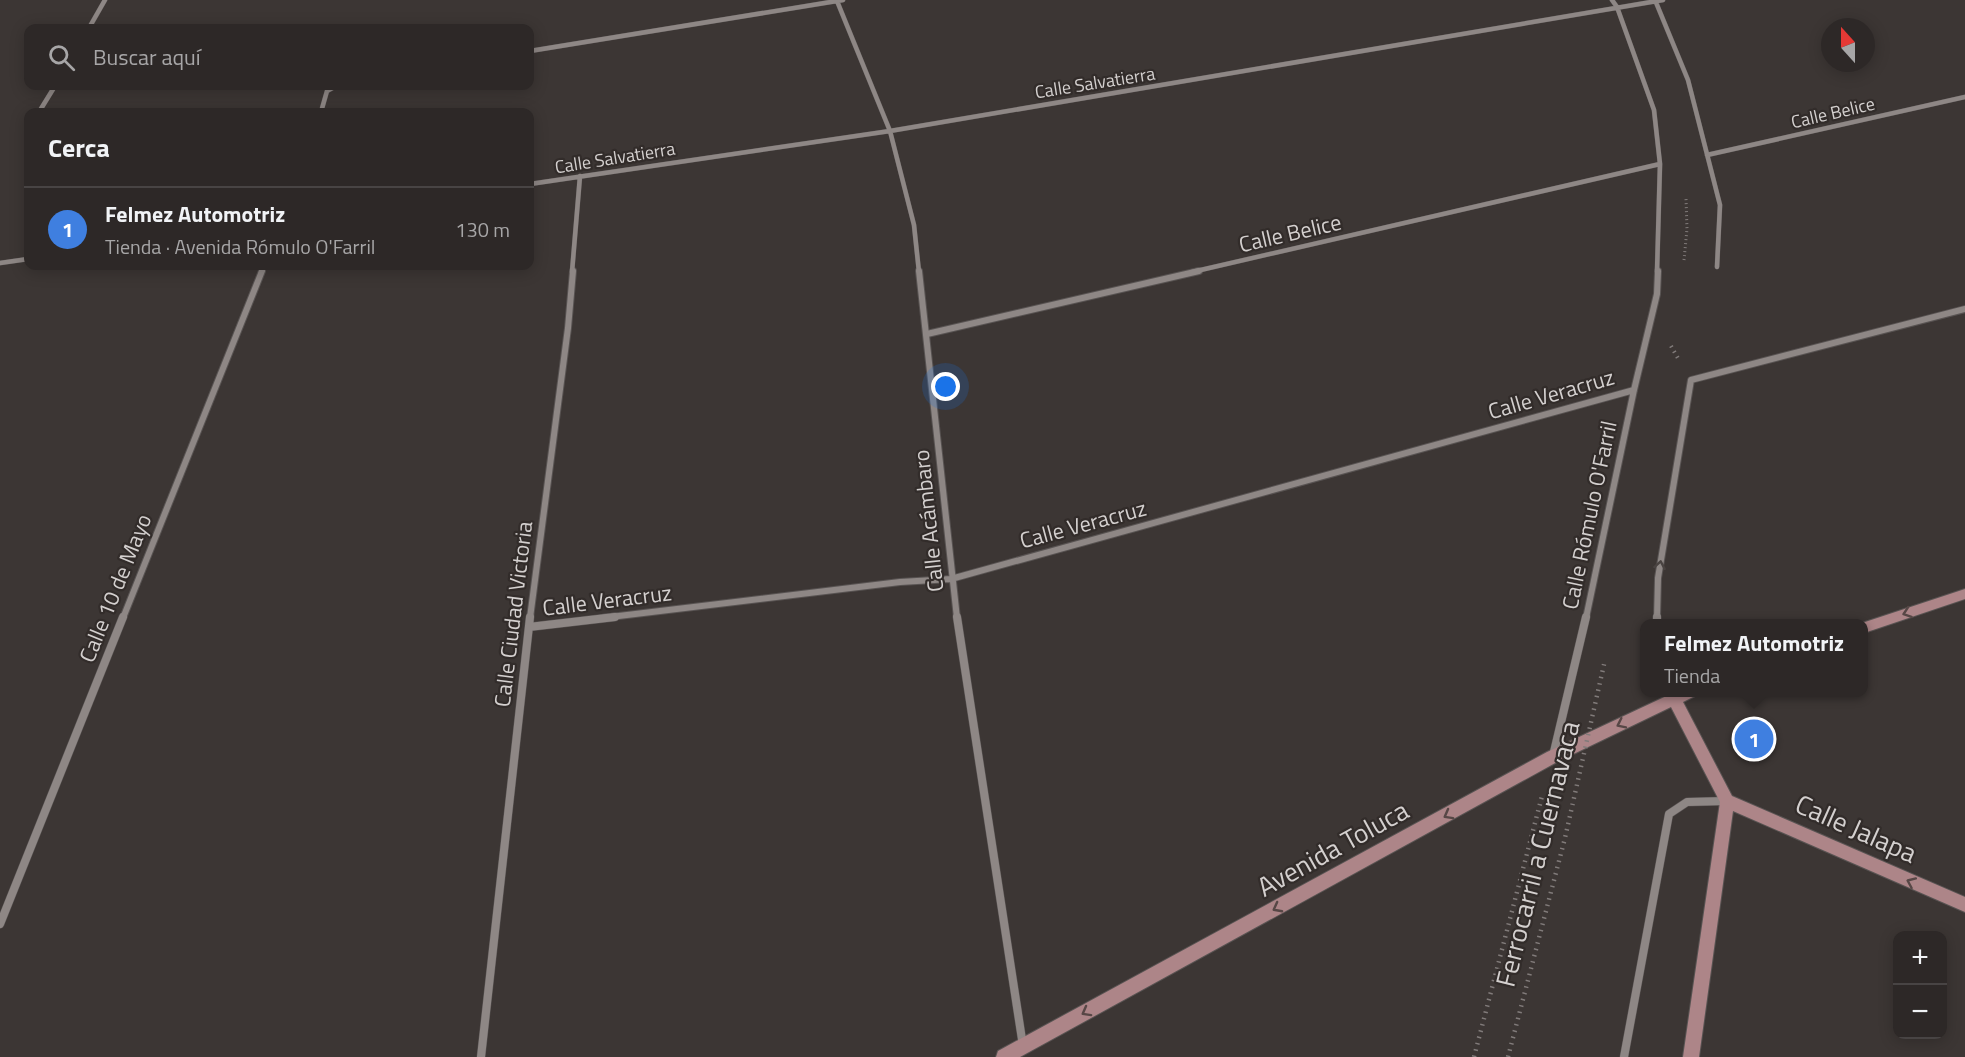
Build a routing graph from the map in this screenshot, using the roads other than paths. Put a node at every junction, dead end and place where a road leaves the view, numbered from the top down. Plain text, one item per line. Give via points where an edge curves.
1 (105, 0) edge
2 (840, 0) edge
3 (1612, 0) edge
4 (1663, 0) edge
5 (1656, 1) edge
6 (1617, 7) junction
7 (90, 24) edge
8 (534, 50) edge
9 (53, 90) edge
10 (327, 90) edge
11 (1965, 97) edge
12 (41, 108) edge
13 (322, 108) edge
14 (890, 131) junction
15 (1707, 156) junction
16 (1660, 164) junction
17 (580, 176) junction
18 (534, 183) edge
19 (24, 260) edge
20 (0, 263) edge
21 (1717, 267) dead end
22 (262, 270) edge
23 (1965, 309) edge
24 (927, 334) junction
25 (1634, 390) junction
26 (951, 579) junction
27 (1965, 588) edge
28 (1965, 594) edge
29 (1950, 598) junction
30 (1657, 619) edge
31 (1868, 625) edge
32 (529, 627) junction
33 (1671, 697) edge
34 (1674, 697) edge
35 (1552, 757) junction
36 (1727, 801) junction
37 (1965, 905) edge
38 (0, 924) edge
39 (1023, 1046) junction
40 (481, 1057) edge
41 (1004, 1057) edge
42 (1624, 1057) edge
43 (1691, 1057) edge

1 - 7 street
2 - 8 street
2 - 14 street, Calle Acámbaro
3 - 6 street, Calle Rómulo O'Farril
4 - 5 street, Calle Salvatierra
5 - 6 street, Calle Salvatierra
5 - 15 street via 1688,80
6 - 14 street, Calle Salvatierra
6 - 16 street, Calle Rómulo O'Farril via 1654,110
9 - 12 street
10 - 13 street
11 - 15 street, Calle Belice
14 - 17 street, Calle Salvatierra
14 - 24 street, Calle Acámbaro via 914,225
15 - 21 street via 1720,205
16 - 24 street, Calle Belice
16 - 25 street, Calle Rómulo O'Farril via 1657,294
17 - 18 street, Calle Salvatierra
17 - 32 street, Calle Ciudad Victoria via 568,328
19 - 20 street
22 - 38 street, Calle 10 de Mayo
30 -> 23 street via 1658,578 1691,380
24 - 26 street, Calle Acámbaro
25 - 26 street, Calle Veracruz
25 - 35 street, Calle Rómulo O'Farril via 1588,610
26 - 32 street, Calle Veracruz
26 - 39 street, Calle Acámbaro
27 - 29 street
28 - 29 street
29 -> 31 street
32 - 40 street, Calle Ciudad Victoria
33 -> 35 street, Avenida Toluca
34 - 36 street
35 -> 39 street, Avenida Toluca
37 -> 36 street, Calle Jalapa
36 - 42 street via 1687,801 1669,814
36 - 43 street
39 - 41 street, Avenida Toluca

